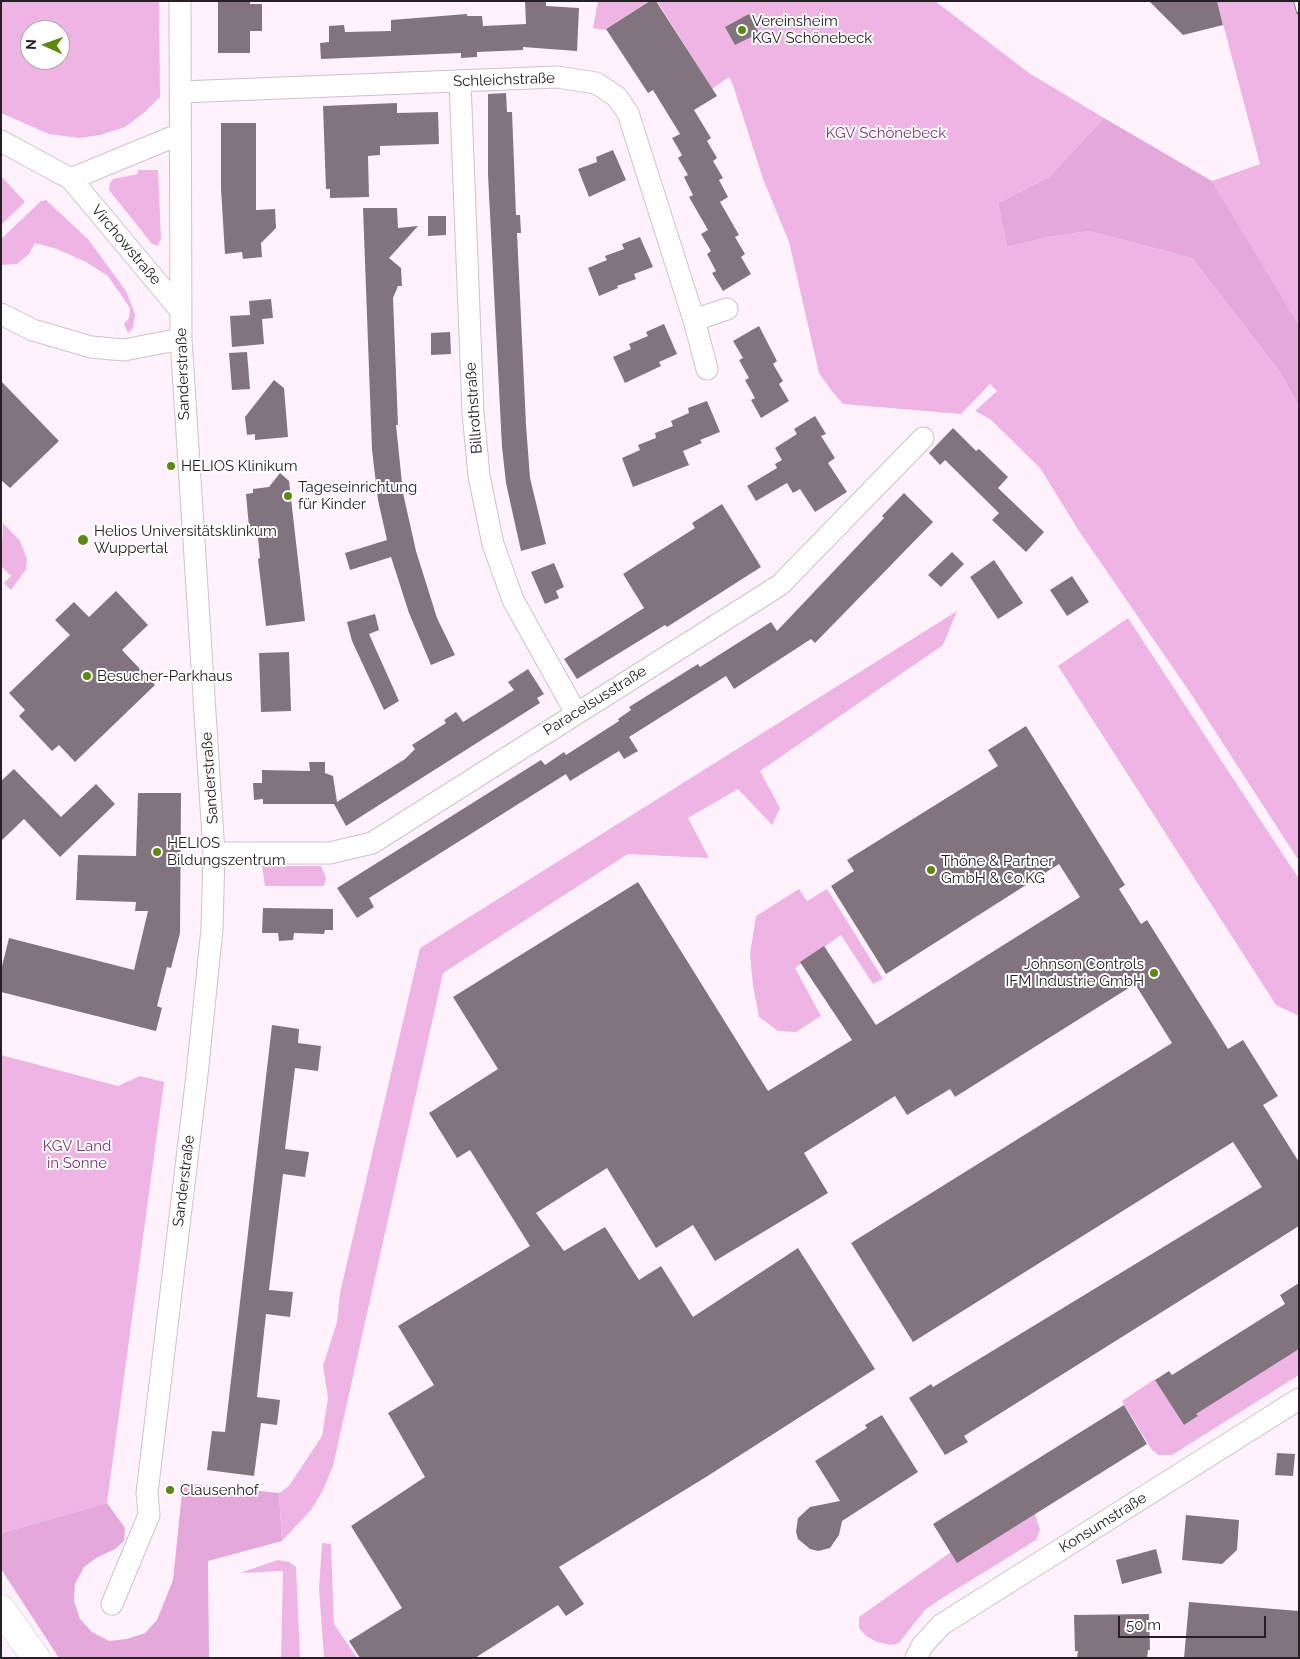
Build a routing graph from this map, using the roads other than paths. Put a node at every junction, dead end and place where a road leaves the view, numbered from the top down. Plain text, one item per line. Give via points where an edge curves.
1 (180, 1) edge
2 (460, 82) junction
3 (181, 92) junction
4 (180, 134) junction
5 (1, 141) edge
6 (71, 179) junction
7 (727, 309) dead end
8 (181, 311) junction
9 (1, 314) edge
10 (694, 320) junction
11 (181, 339) junction
12 (707, 369) dead end
13 (923, 438) dead end
14 (576, 713) junction
15 (214, 853) junction
16 (1299, 1399) edge
17 (112, 1604) dead end
18 (1, 1609) edge
19 (36, 1658) edge
20 (916, 1658) edge

1 - 3 street, Sanderstraße
2 - 3 street, Schleichstraße
2 - 10 street, Schleichstraße via 557,77 596,83 617,97 628,113
2 - 14 street, Billrothstraße via 473,412 479,476 493,544 513,600
3 - 4 street, Sanderstraße
4 - 6 street
4 - 8 street, Sanderstraße
5 - 6 street, Virchowstraße
6 - 8 street, Virchowstraße
7 - 10 street
8 - 11 street, Sanderstraße
9 - 11 street via 33,330 91,346 124,350
10 - 12 street, Schleichstraße
11 - 15 street, Sanderstraße
13 - 14 street, Paracelsusstraße via 780,586
14 - 15 street, Paracelsusstraße via 372,843 330,853
15 - 17 street, Sanderstraße via 212,929 155,1416 147,1493 149,1515
16 - 20 street, Konsumstraße via 941,1626 922,1646
18 - 19 highway

